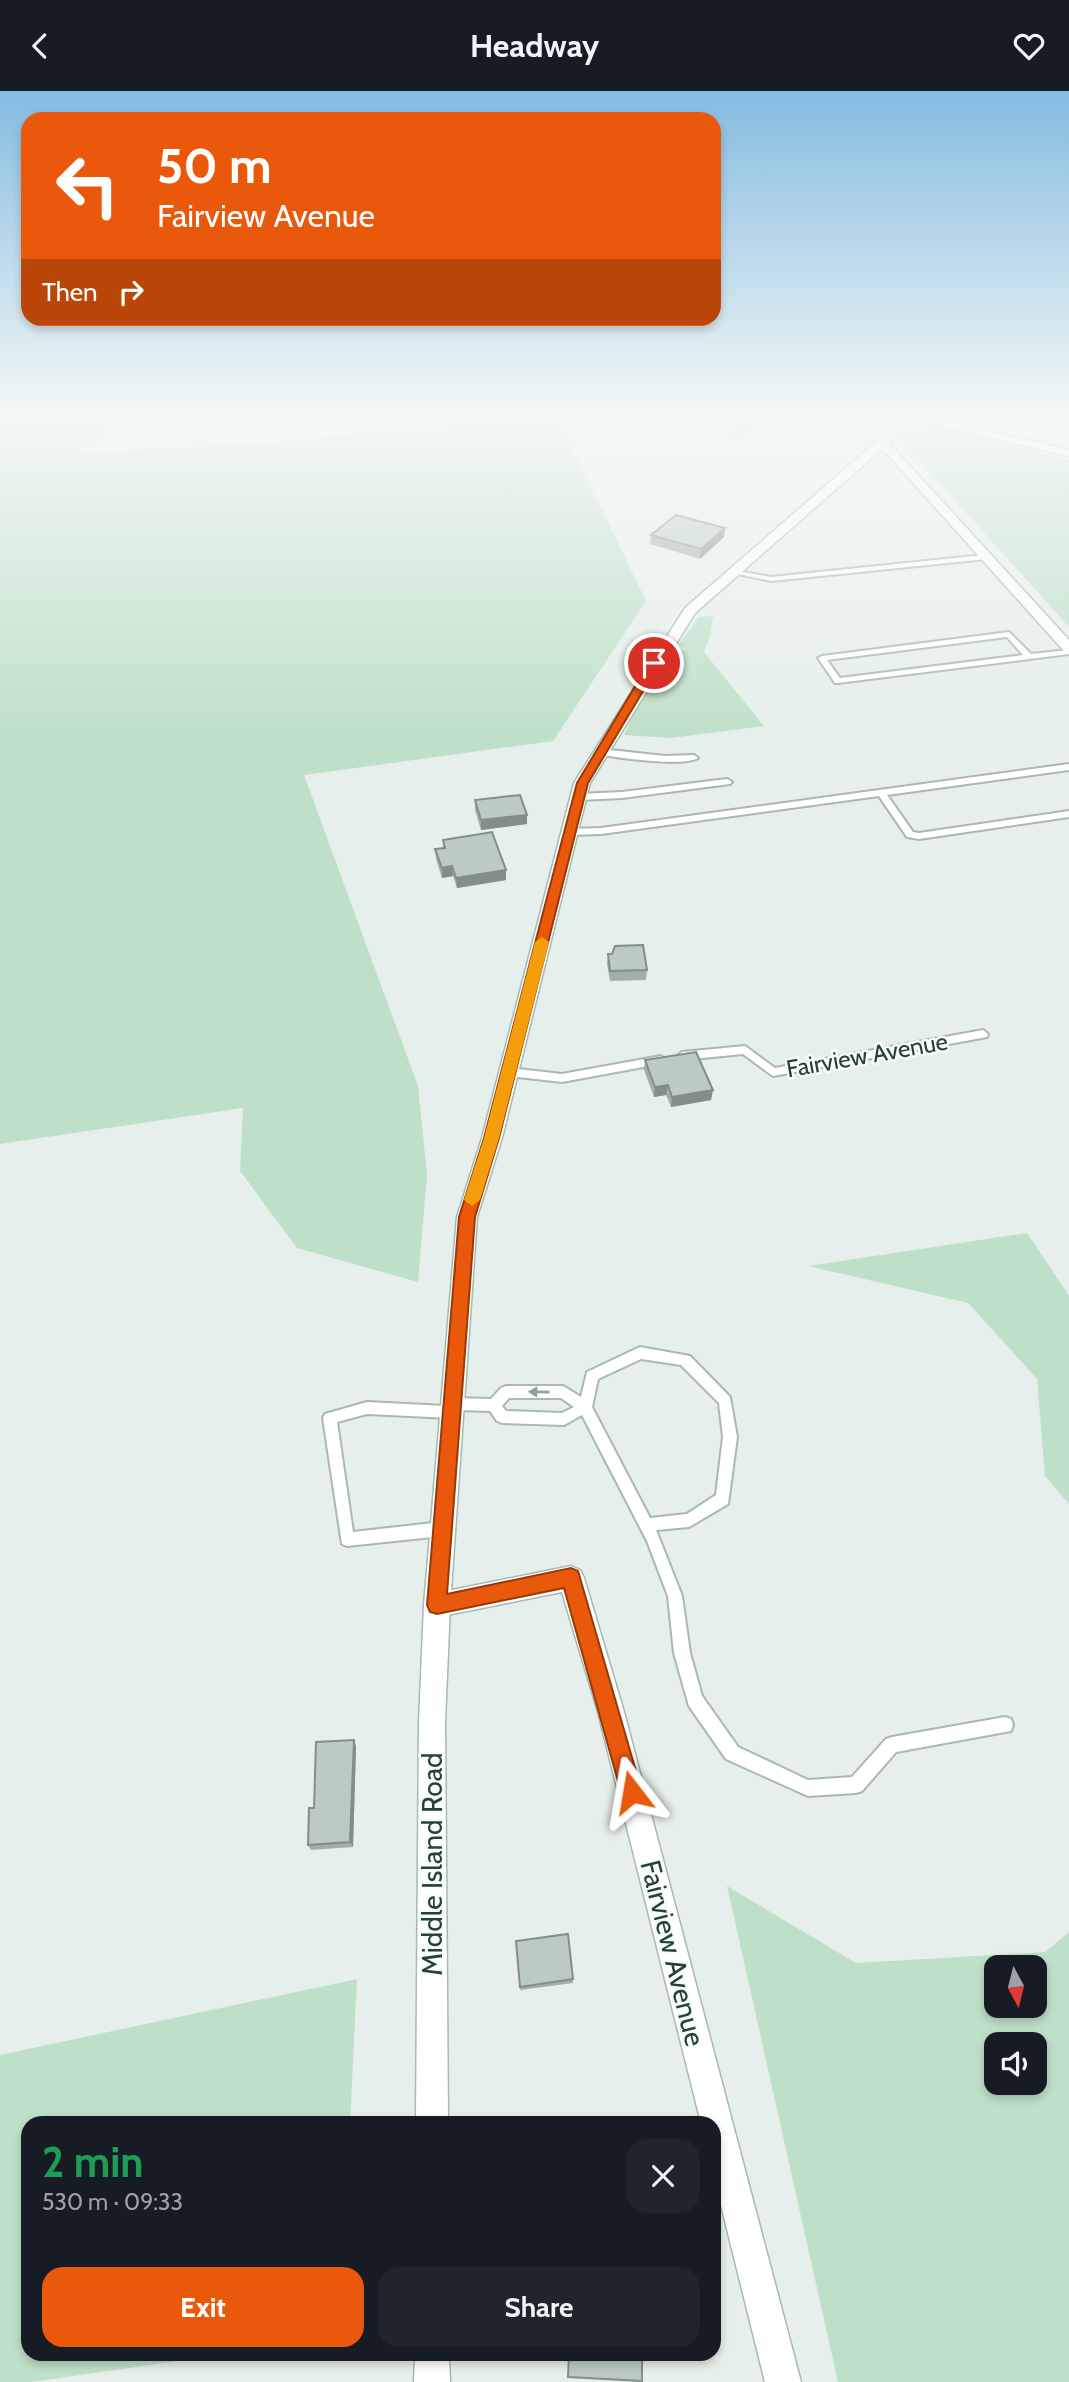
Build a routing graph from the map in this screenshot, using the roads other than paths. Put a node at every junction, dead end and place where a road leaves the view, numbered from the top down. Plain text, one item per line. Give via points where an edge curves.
1 (789, 523) edge
2 (954, 523) edge
3 (984, 557) junction
4 (732, 572) junction
5 (1069, 650) edge
6 (1029, 657) junction
7 (601, 752) junction
8 (694, 758) dead end
9 (1069, 767) edge
10 (727, 782) dead end
11 (881, 793) junction
12 (579, 797) junction
13 (1069, 814) edge
14 (570, 832) junction
15 (983, 1034) dead end
16 (509, 1072) junction
17 (494, 1405) junction
18 (585, 1407) junction
19 (452, 1408) junction
20 (646, 1525) junction
21 (442, 1529) junction
22 (437, 1605) junction
23 (1005, 1725) dead end
24 (432, 2116) edge
25 (715, 2116) edge
26 (721, 2140) edge
27 (432, 2361) edge
28 (432, 2382) edge
29 (783, 2382) edge

1 - 4 street
2 - 3 street
3 - 4 lane via 771,579
3 - 5 street
4 - 7 street via 690,611
5 - 6 lane
6 - 6 lane via 838,681 822,658 1009,634
7 - 8 lane
7 - 12 street
9 - 11 lane
10 - 12 lane
11 - 13 lane via 909,835
11 - 14 lane
12 - 14 street
14 - 16 street
15 - 16 lane, Fairview Avenue via 773,1072 745,1050 681,1056 562,1078
16 - 19 street, Middle Island Road via 467,1217
17 - 18 lane via 502,1417 564,1419
18 -> 17 lane via 563,1392 506,1392
17 - 19 lane
18 - 20 lane
18 - 20 lane via 592,1376 640,1353 685,1360 725,1401 730,1437 723,1499 689,1520
19 - 21 street, Middle Island Road
19 - 21 lane via 368,1408 330,1418 348,1539
20 - 23 lane via 675,1597 682,1653 695,1700 732,1753 808,1788 856,1785 892,1745
21 - 22 street, Middle Island Road
22 - 24 street, Middle Island Road via 432,1721
22 - 25 street, Fairview Avenue via 571,1577 611,1712
26 - 29 street, Fairview Avenue
27 - 28 street

